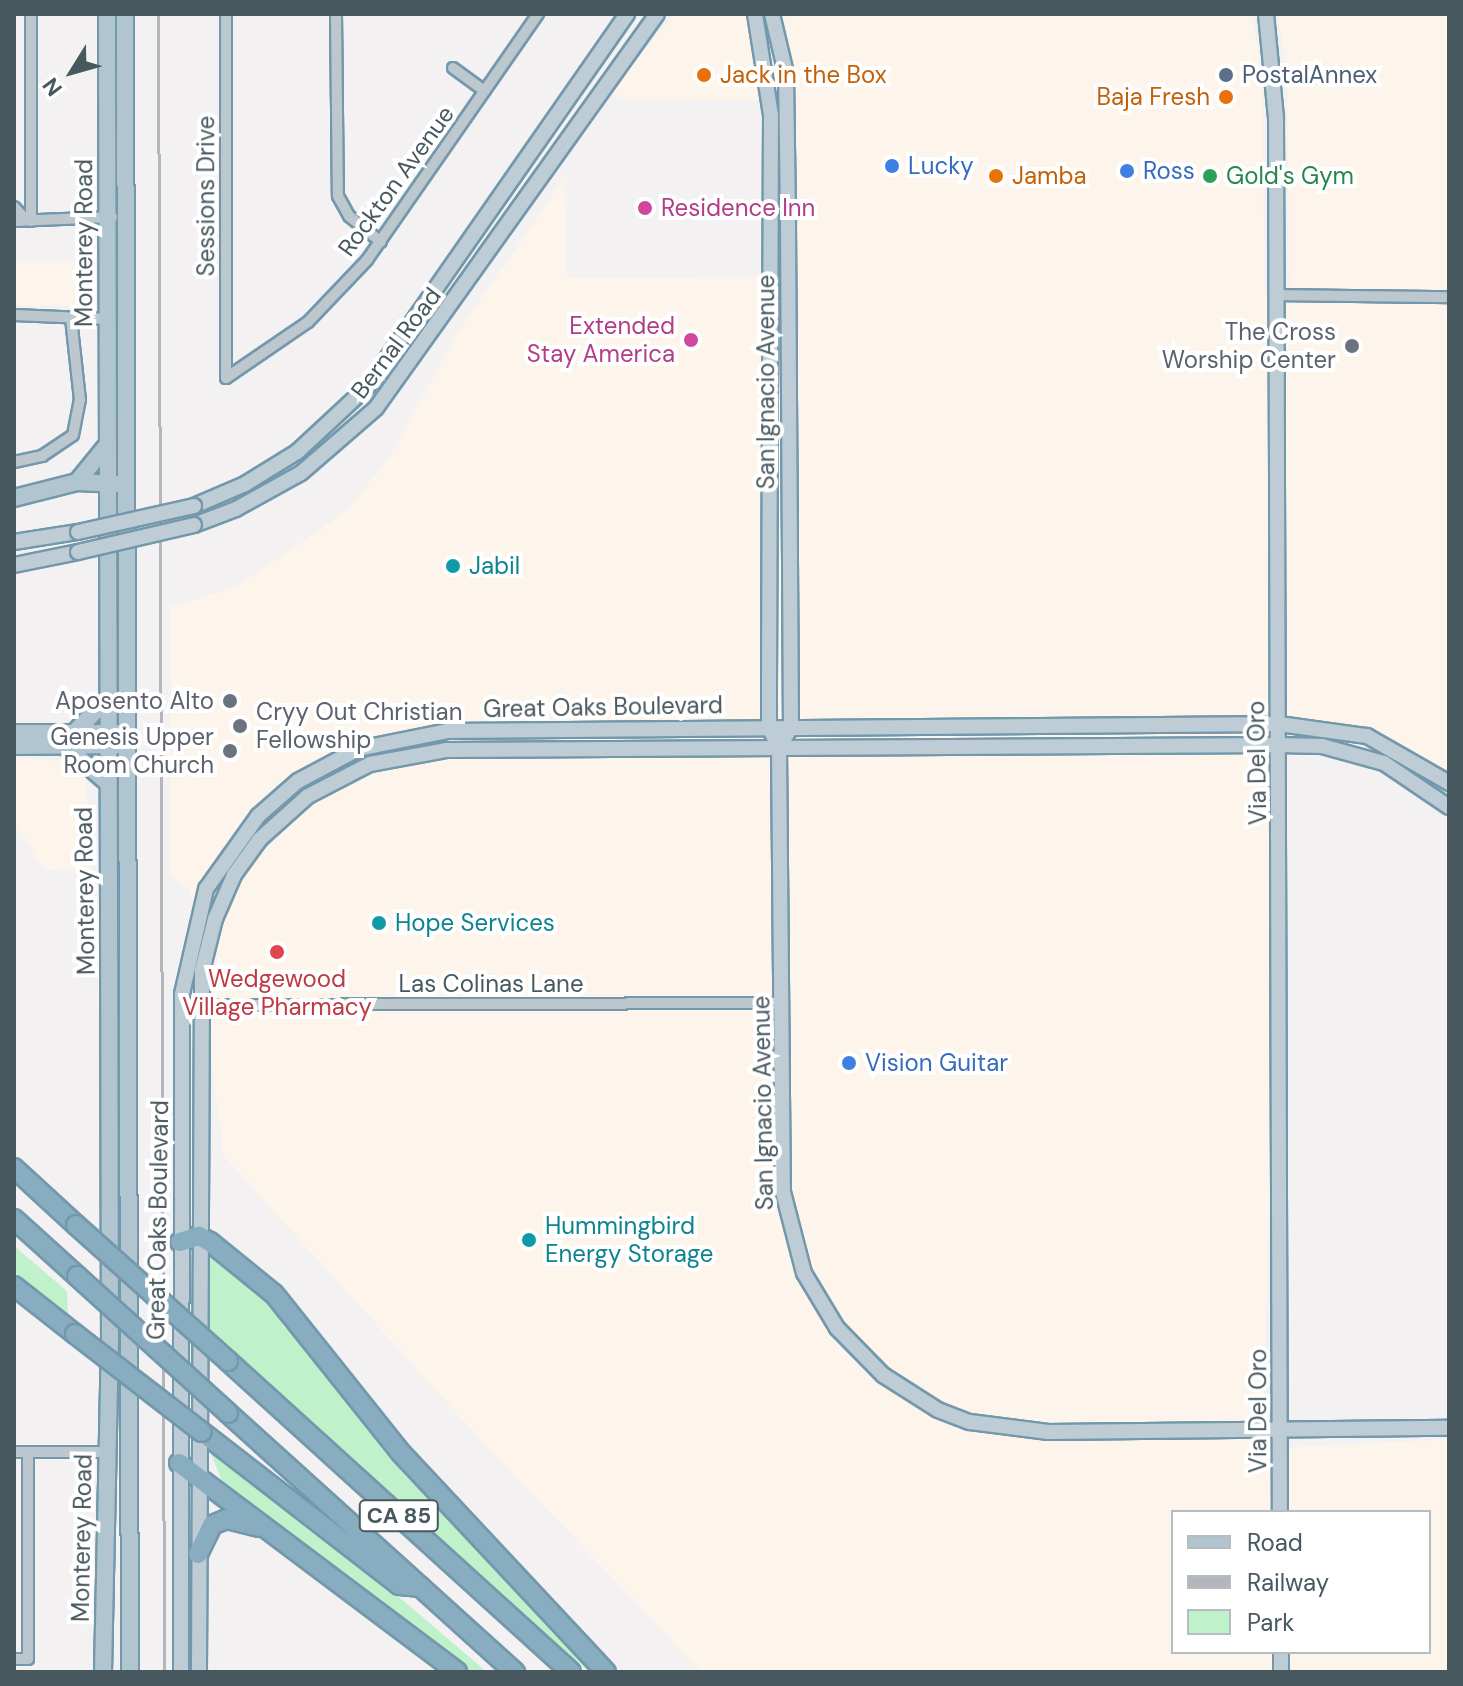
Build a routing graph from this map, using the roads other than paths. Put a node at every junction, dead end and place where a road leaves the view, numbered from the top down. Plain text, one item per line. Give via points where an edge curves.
1 (31, 14) edge
2 (107, 14) edge
3 (125, 14) edge
4 (226, 14) edge
5 (336, 14) edge
6 (538, 14) edge
7 (627, 14) edge
8 (657, 14) edge
9 (755, 14) edge
10 (772, 14) edge
11 (1266, 14) edge
12 (453, 68) dead end
13 (485, 91) junction
14 (14, 207) edge
15 (126, 216) junction
16 (108, 217) junction
17 (770, 219) junction
18 (24, 221) edge
19 (788, 224) junction
20 (381, 242) junction
21 (1276, 295) junction
22 (1449, 297) edge
23 (14, 315) edge
24 (71, 319) junction
25 (108, 319) junction
26 (226, 378) joint
27 (109, 443) junction
28 (14, 462) edge
29 (77, 482) junction
30 (108, 484) junction
31 (127, 485) junction
32 (14, 498) edge
33 (14, 542) edge
34 (14, 565) edge
35 (108, 698) junction
36 (1279, 724) junction
37 (1032, 726) junction
38 (769, 727) junction
39 (791, 727) junction
40 (550, 731) junction
41 (14, 733) edge
42 (108, 739) junction
43 (128, 739) junction
44 (69, 740) junction
45 (1024, 744) junction
46 (1279, 745) junction
47 (14, 746) edge
48 (551, 748) junction
49 (779, 748) junction
50 (108, 783) junction
51 (1449, 783) edge
52 (1449, 807) edge
53 (188, 965) junction
54 (782, 1003) junction
55 (200, 1005) junction
56 (14, 1155) edge
57 (14, 1168) edge
58 (30, 1182) junction
59 (14, 1219) edge
60 (14, 1235) edge
61 (199, 1236) junction
62 (34, 1238) junction
63 (180, 1242) junction
64 (14, 1286) edge
65 (1280, 1427) junction
66 (1449, 1428) edge
67 (14, 1452) edge
68 (28, 1452) junction
69 (109, 1452) junction
70 (179, 1463) junction
71 (201, 1476) junction
72 (1280, 1510) edge
73 (284, 1540) junction
74 (198, 1554) junction
75 (421, 1587) junction
76 (14, 1659) edge
77 (103, 1672) edge
78 (130, 1672) edge
79 (181, 1672) edge
80 (199, 1672) edge
81 (457, 1672) edge
82 (515, 1672) edge
83 (571, 1672) edge
84 (606, 1672) edge

1 - 18 street
2 - 16 main road, Monterey Road
3 - 15 main road, Monterey Road
4 - 26 street, Sessions Drive
5 - 20 street via 338,196 349,216
6 - 13 street, Rockton Avenue
7 - 33 main road, Bernal Road, bridge via 367,387 288,458 194,506
8 - 34 main road, Bernal Road, bridge via 376,408 301,473 194,525
9 - 17 main road, San Ignacio Avenue via 769,75
10 - 19 main road, San Ignacio Avenue via 786,73
11 - 21 main road, Via Del Oro via 1275,86
12 - 13 street
13 - 20 street, Rockton Avenue
14 - 18 street
15 - 16 street
15 - 31 main road, Monterey Road
16 - 18 street
16 - 25 main road, Monterey Road
17 - 19 street
17 - 38 main road, San Ignacio Avenue
19 - 39 main road, San Ignacio Avenue
20 - 26 street, Rockton Avenue via 308,322
21 - 22 street
21 - 36 main road, Via Del Oro
23 - 24 street
24 - 25 street
24 - 28 street via 80,400 73,435 42,456
25 - 27 main road, Monterey Road
27 - 29 main road
27 - 30 main road, Monterey Road
29 - 30 main road
29 - 32 main road
30 - 31 main road
30 - 35 main road, Monterey Road
31 - 43 main road, Monterey Road
35 - 42 main road, Monterey Road
35 - 44 main road
36 - 37 main road, Great Oaks Boulevard
36 - 46 main road, Via Del Oro
36 - 51 main road, Great Oaks Boulevard via 1367,736
37 - 39 main road, Great Oaks Boulevard
37 - 45 main road
38 - 39 main road, Great Oaks Boulevard
38 - 40 main road, Great Oaks Boulevard
38 - 49 main road, San Ignacio Avenue
39 - 49 main road
40 - 48 main road
40 - 53 main road, Great Oaks Boulevard via 405,736 339,756 298,781 258,816 206,889
41 - 44 main road
42 - 43 main road
42 - 44 main road
42 - 50 main road, Monterey Road
43 - 78 main road, Monterey Road
44 - 47 main road
44 - 50 main road
45 - 46 main road, Great Oaks Boulevard
45 - 49 main road, Great Oaks Boulevard
46 - 52 main road, Great Oaks Boulevard via 1322,746 1384,763
46 - 65 main road, Via Del Oro
48 - 49 main road, Great Oaks Boulevard
48 - 55 main road, Great Oaks Boulevard via 391,757 345,774 308,796 260,839 229,886 207,945
49 - 54 main road, San Ignacio Avenue
50 - 69 main road, Monterey Road
53 - 55 main road via 191,997
53 - 63 main road, Great Oaks Boulevard via 182,994
54 - 55 street, Las Colinas Lane
54 - 65 main road, San Ignacio Avenue via 783,1192 789,1232 819,1302 883,1375 938,1410 1014,1431
55 - 61 main road, Great Oaks Boulevard
56 - 58 highway
57 - 58 highway, CA 85
58 - 83 highway, CA 85, bridge
59 - 62 highway, CA 85
60 - 62 highway
61 - 63 highway
61 - 71 main road, Great Oaks Boulevard
61 - 84 highway via 290,1310 401,1453
62 - 75 highway, CA 85, bridge
63 - 70 main road, Great Oaks Boulevard
64 - 75 highway, bridge via 399,1585
65 - 66 main road, San Ignacio Avenue
65 - 72 main road, Via Del Oro
67 - 68 street
68 - 69 street
68 - 76 street via 28,1659
69 - 77 main road, Monterey Road
70 - 71 highway
70 - 79 main road, Great Oaks Boulevard
71 - 73 highway
71 - 74 main road, Great Oaks Boulevard
73 - 74 highway via 251,1523 227,1519 206,1532
73 - 81 highway
74 - 80 main road, Great Oaks Boulevard
75 - 82 highway, CA 85

